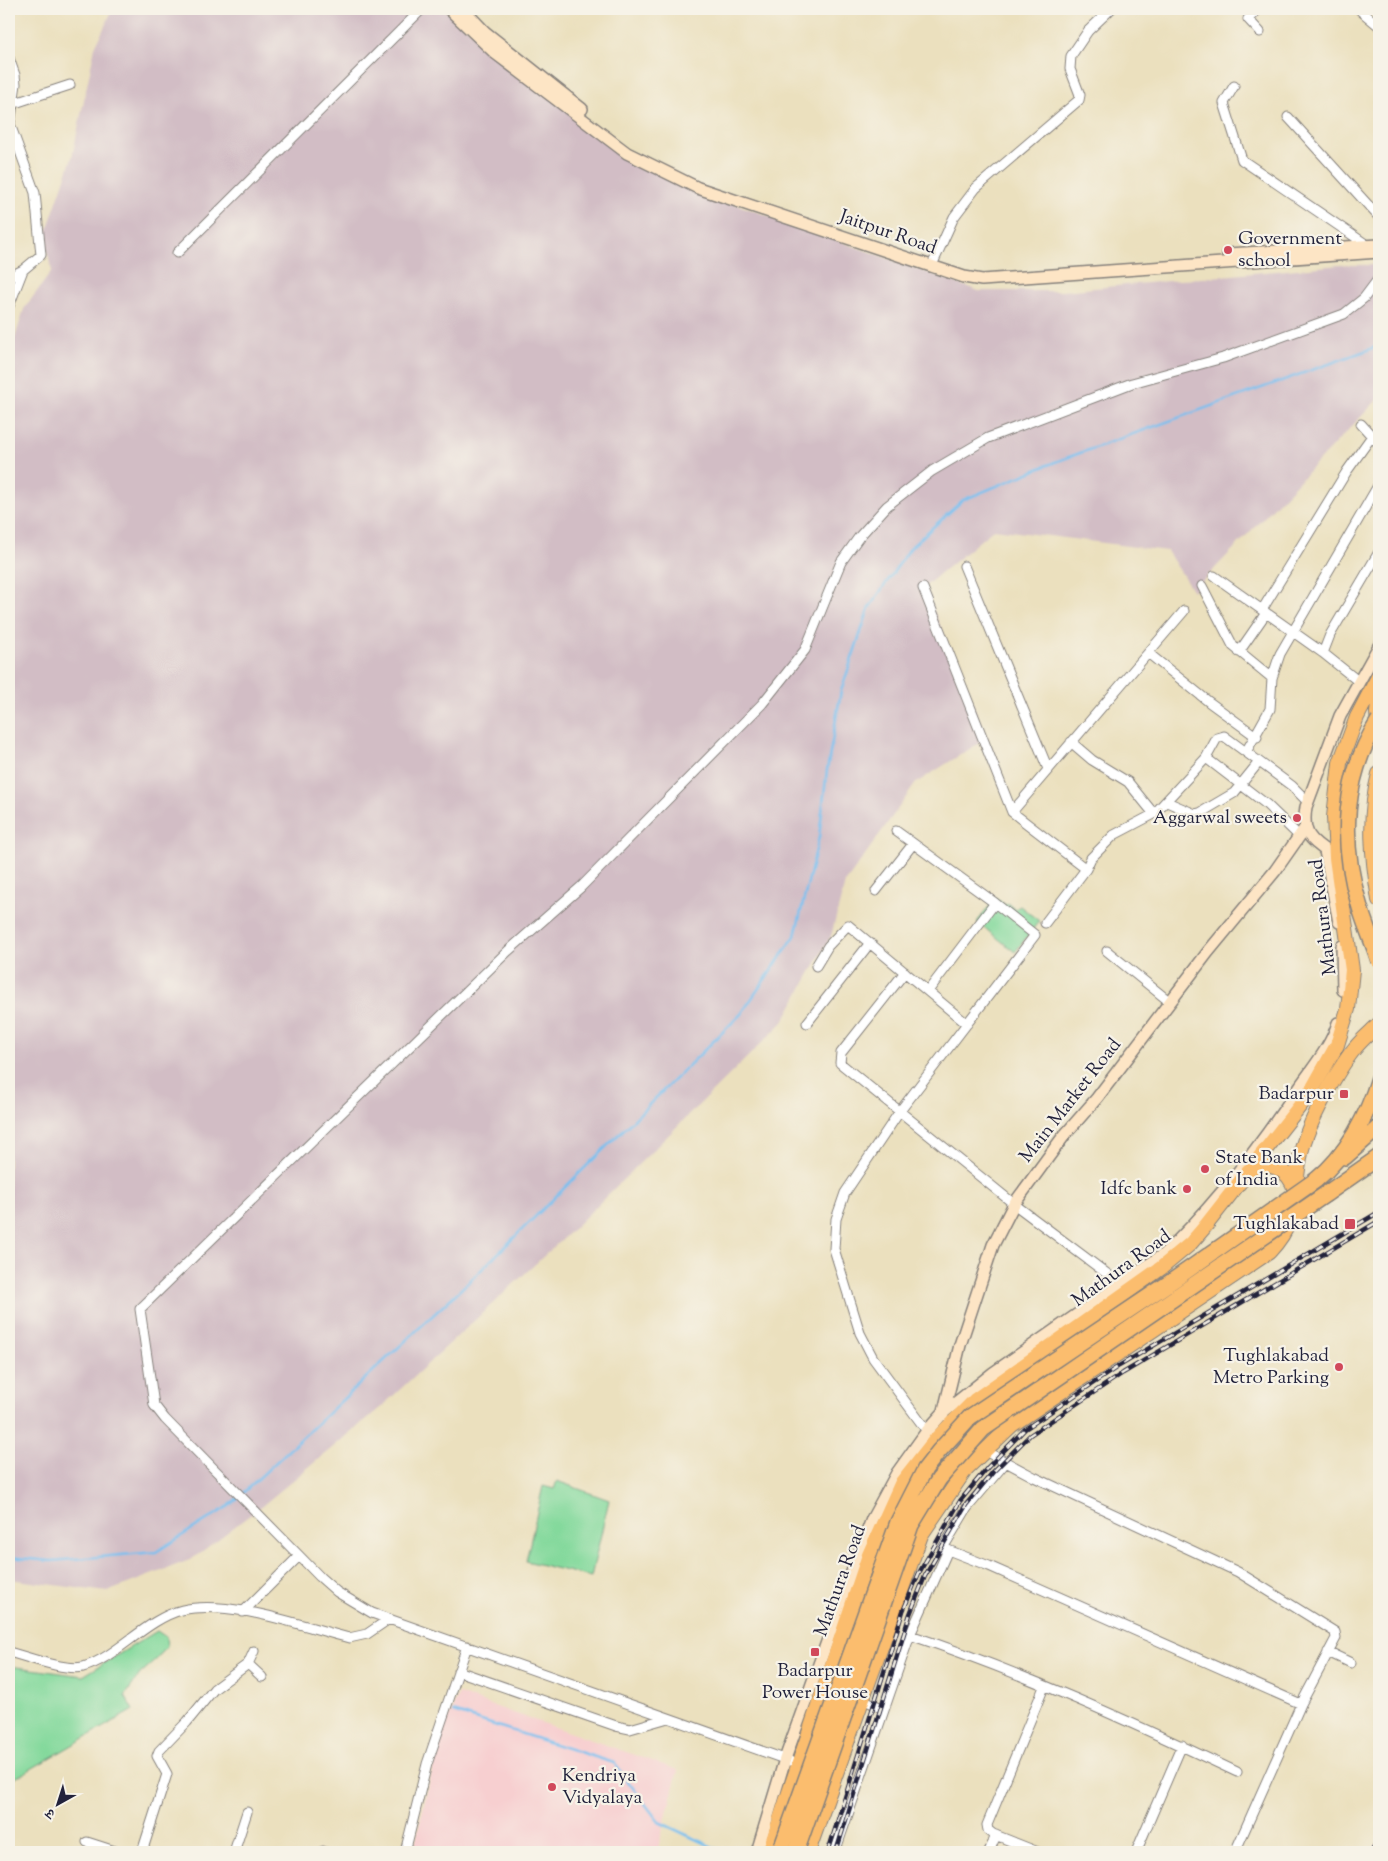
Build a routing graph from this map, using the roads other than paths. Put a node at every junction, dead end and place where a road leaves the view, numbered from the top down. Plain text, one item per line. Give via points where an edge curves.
1 (422, 9) edge
2 (449, 9) edge
3 (463, 9) edge
4 (1111, 9) edge
5 (1258, 9) edge
6 (1361, 11) dead end
7 (1379, 26) edge
8 (1260, 32) dead end
9 (9, 58) edge
10 (70, 85) dead end
11 (1234, 86) dead end
12 (12, 104) junction
13 (1288, 117) dead end
14 (1379, 217) edge
15 (1373, 245) edge
16 (1379, 252) edge
17 (177, 253) dead end
18 (934, 261) junction
19 (23, 270) junction
20 (9, 276) edge
21 (1379, 278) edge
22 (9, 306) edge
23 (1361, 424) dead end
24 (1372, 436) junction
25 (1379, 444) edge
26 (1379, 484) edge
27 (1379, 552) edge
28 (964, 566) dead end
29 (1214, 576) dead end
30 (1202, 586) dead end
31 (922, 588) dead end
32 (1184, 611) dead end
33 (1264, 611) junction
34 (1293, 631) junction
35 (1379, 646) edge
36 (1239, 652) junction
37 (1148, 653) junction
38 (1323, 653) junction
39 (1379, 675) edge
40 (1272, 678) junction
41 (1358, 682) junction
42 (1379, 694) edge
43 (1379, 720) edge
44 (1379, 735) edge
45 (1256, 736) junction
46 (1071, 742) junction
47 (1246, 752) junction
48 (1206, 758) junction
49 (1259, 762) junction
50 (1048, 769) junction
51 (1379, 776) edge
52 (1242, 784) junction
53 (1167, 802) junction
54 (1308, 802) junction
55 (1012, 812) junction
56 (1154, 814) junction
57 (896, 831) dead end
58 (1302, 832) junction
59 (913, 844) junction
60 (1331, 854) junction
61 (1086, 869) junction
62 (876, 891) dead end
63 (1379, 900) edge
64 (995, 903) junction
65 (1045, 923) dead end
66 (870, 943) junction
67 (1108, 951) dead end
68 (1379, 961) edge
69 (816, 966) dead end
70 (905, 972) junction
71 (928, 991) junction
72 (1170, 1002) junction
73 (807, 1023) dead end
74 (967, 1024) junction
75 (1379, 1024) edge
76 (1379, 1078) edge
77 (900, 1111) junction
78 (1379, 1127) edge
79 (1379, 1150) edge
80 (1379, 1157) edge
81 (1244, 1175) junction
82 (1322, 1175) junction
83 (1343, 1182) junction
84 (1296, 1199) junction
85 (1014, 1204) junction
86 (1190, 1244) junction
87 (1221, 1284) junction
88 (1122, 1285) junction
89 (943, 1413) junction
90 (934, 1433) junction
91 (984, 1451) junction
92 (1006, 1462) junction
93 (946, 1552) junction
94 (299, 1556) junction
95 (243, 1612) junction
96 (389, 1619) junction
97 (910, 1635) junction
98 (467, 1646) junction
99 (254, 1651) dead end
100 (9, 1652) edge
101 (1328, 1652) junction
102 (1351, 1662) dead end
103 (248, 1664) junction
104 (458, 1671) junction
105 (262, 1677) dead end
106 (822, 1679) junction
107 (1044, 1687) junction
108 (862, 1699) junction
109 (1301, 1704) junction
110 (884, 1710) junction
111 (668, 1718) junction
112 (1182, 1745) junction
113 (785, 1759) junction
114 (800, 1764) junction
115 (1238, 1772) dead end
116 (784, 1809) junction
117 (247, 1812) dead end
118 (818, 1824) junction
119 (996, 1835) junction
120 (87, 1842) dead end
121 (118, 1852) edge
122 (142, 1852) edge
123 (234, 1852) edge
124 (405, 1852) edge
125 (757, 1852) edge
126 (769, 1852) edge
127 (780, 1852) edge
128 (796, 1852) edge
129 (808, 1852) edge
130 (835, 1852) edge
131 (989, 1852) edge
132 (1038, 1852) edge
133 (1136, 1852) edge
134 (1235, 1852) edge

1 - 17 street
2 - 16 street, Jaitpur Road via 495,53 643,163 717,194 964,277 982,280
3 - 18 street, Jaitpur Road via 523,63 607,130 652,160 709,185
4 - 18 street via 1088,31 1071,56 1070,69 1079,100 976,188 954,217
5 - 8 street via 1248,18
6 - 7 street
9 - 12 street via 16,84
10 - 12 street
11 - 15 street via 1224,104 1242,160
12 - 19 street via 10,124 35,193 41,245 41,255
13 - 14 street
15 - 18 street, Jaitpur Road via 989,274 966,272
19 - 20 street
19 - 22 street
21 - 94 street via 1364,298 1344,314 1223,358 1132,383 988,438 932,472 887,506 859,536 841,562 805,650 762,704 581,886 508,951 140,1309 154,1405
23 - 24 street
24 - 25 street
24 - 33 street
26 - 34 street
27 - 38 street via 1330,635
28 - 50 street
29 - 33 street
30 - 36 street via 1229,640
31 - 55 street
32 - 37 street
33 - 34 street
33 - 36 street
34 - 38 street
34 - 40 street
35 - 41 street
36 - 40 street
37 - 45 street
37 - 46 street
38 - 41 street
39 - 60 main road, Mathura Road via 1357,717 1340,762
40 - 45 street via 1270,709
41 - 54 street via 1340,716
42 - 44 main road
43 - 68 highway, Mathura Road, bridge via 1355,772 1348,800 1346,833 1354,887
45 - 47 street
46 - 50 street
46 - 56 street via 1092,760 1128,782
47 - 48 street via 1221,735
47 - 49 street
48 - 52 street
48 - 53 street
49 - 52 street
49 - 54 street
50 - 55 street
51 - 63 main road via 1371,828
52 - 53 street via 1216,805 1197,814
52 - 58 street
53 - 56 street
54 - 58 street
55 - 61 street
56 - 61 street via 1114,835 1091,858
57 - 59 street
58 - 60 street
58 - 72 street, Main Market Road
59 - 62 street
59 - 64 street
60 - 81 main road, Mathura Road via 1352,970 1344,1027 1320,1078
60 - 88 street via 1344,976 1340,1014 1334,1033 1278,1118 1204,1214 1164,1254
61 - 65 street
64 - 71 street
64 - 74 street via 1035,935
66 - 69 street via 846,926
66 - 70 street
66 - 73 street
67 - 72 street
70 - 71 street
70 - 77 street via 840,1058 844,1068
71 - 74 street
72 - 85 street, Main Market Road
74 - 77 street
75 - 84 main road via 1354,1049 1308,1130 1300,1155
76 - 82 highway, Mathura Road via 1365,1116
77 - 85 street
77 - 90 street via 839,1205 834,1249 865,1345
78 - 82 highway
79 - 83 highway
80 - 83 highway
81 - 84 main road via 1261,1165 1278,1168 1292,1182
81 - 86 main road, Mathura Road
82 - 127 highway, Mathura Road, bridge via 970,1417 939,1451 925,1470 898,1522
83 - 128 highway, bridge via 983,1429 939,1479 911,1525
84 - 87 main road via 1287,1228 1275,1246
85 - 88 street
85 - 89 street, Main Market Road via 990,1254 960,1345
86 - 87 main road
86 - 90 main road, Mathura Road
87 - 91 main road via 1012,1424
88 - 89 street via 993,1373
89 - 90 street, Main Market Road
90 - 106 main road, Mathura Road via 902,1482 869,1555
91 - 92 street
91 - 108 main road via 966,1469 921,1536
92 - 93 street via 967,1508 943,1548
92 - 101 street via 1238,1572 1332,1628 1337,1635
93 - 97 street
93 - 109 street via 951,1550 981,1562
94 - 95 street
94 - 96 street via 337,1592 372,1613
95 - 96 street via 349,1638 367,1634
95 - 100 street via 196,1608 166,1615 99,1660 83,1667 68,1667
96 - 98 street
97 - 107 street
97 - 110 street
98 - 104 street
98 - 111 street
99 - 103 street
101 - 102 street
101 - 109 street
103 - 105 street
103 - 122 street via 214,1689 159,1751 157,1756 167,1774
104 - 111 street via 616,1726 630,1729
104 - 124 street via 427,1764
106 - 108 main road
106 - 113 street
106 - 114 main road, Mathura Road
107 - 112 street
107 - 119 street via 987,1825 988,1830
108 - 110 street
108 - 118 main road
109 - 134 street
110 - 130 street
111 - 113 street
112 - 115 street
112 - 133 street
113 - 114 street
113 - 125 street
114 - 116 main road, Mathura Road
116 - 118 main road
116 - 126 main road, Mathura Road
117 - 123 street
118 - 129 main road
119 - 131 street
119 - 132 street
120 - 121 street

